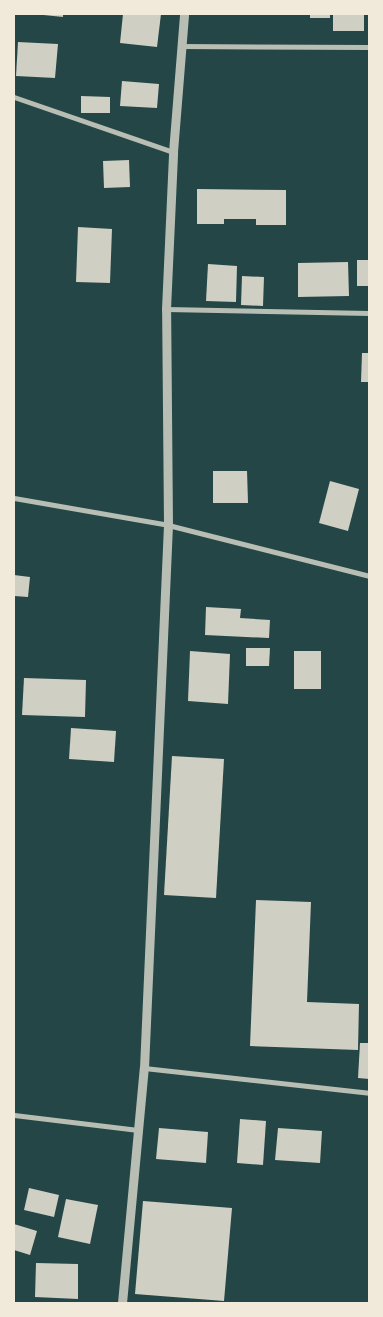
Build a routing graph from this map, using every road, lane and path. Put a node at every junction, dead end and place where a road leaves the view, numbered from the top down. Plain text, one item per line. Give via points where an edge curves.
1 (184, 14) edge
2 (181, 46) junction
3 (369, 47) edge
4 (14, 97) edge
5 (173, 152) junction
6 (166, 309) junction
7 (369, 313) edge
8 (14, 498) edge
9 (168, 525) junction
10 (369, 576) edge
11 (144, 1068) junction
12 (369, 1093) edge
13 (14, 1115) edge
14 (138, 1130) junction
15 (122, 1303) edge

1 - 2 street
2 - 3 street
2 - 5 street
4 - 5 street
5 - 6 street
6 - 7 street
6 - 9 street
8 - 9 street
9 - 10 street
9 - 11 street
11 - 12 street
11 - 14 street
13 - 14 street
14 - 15 street

